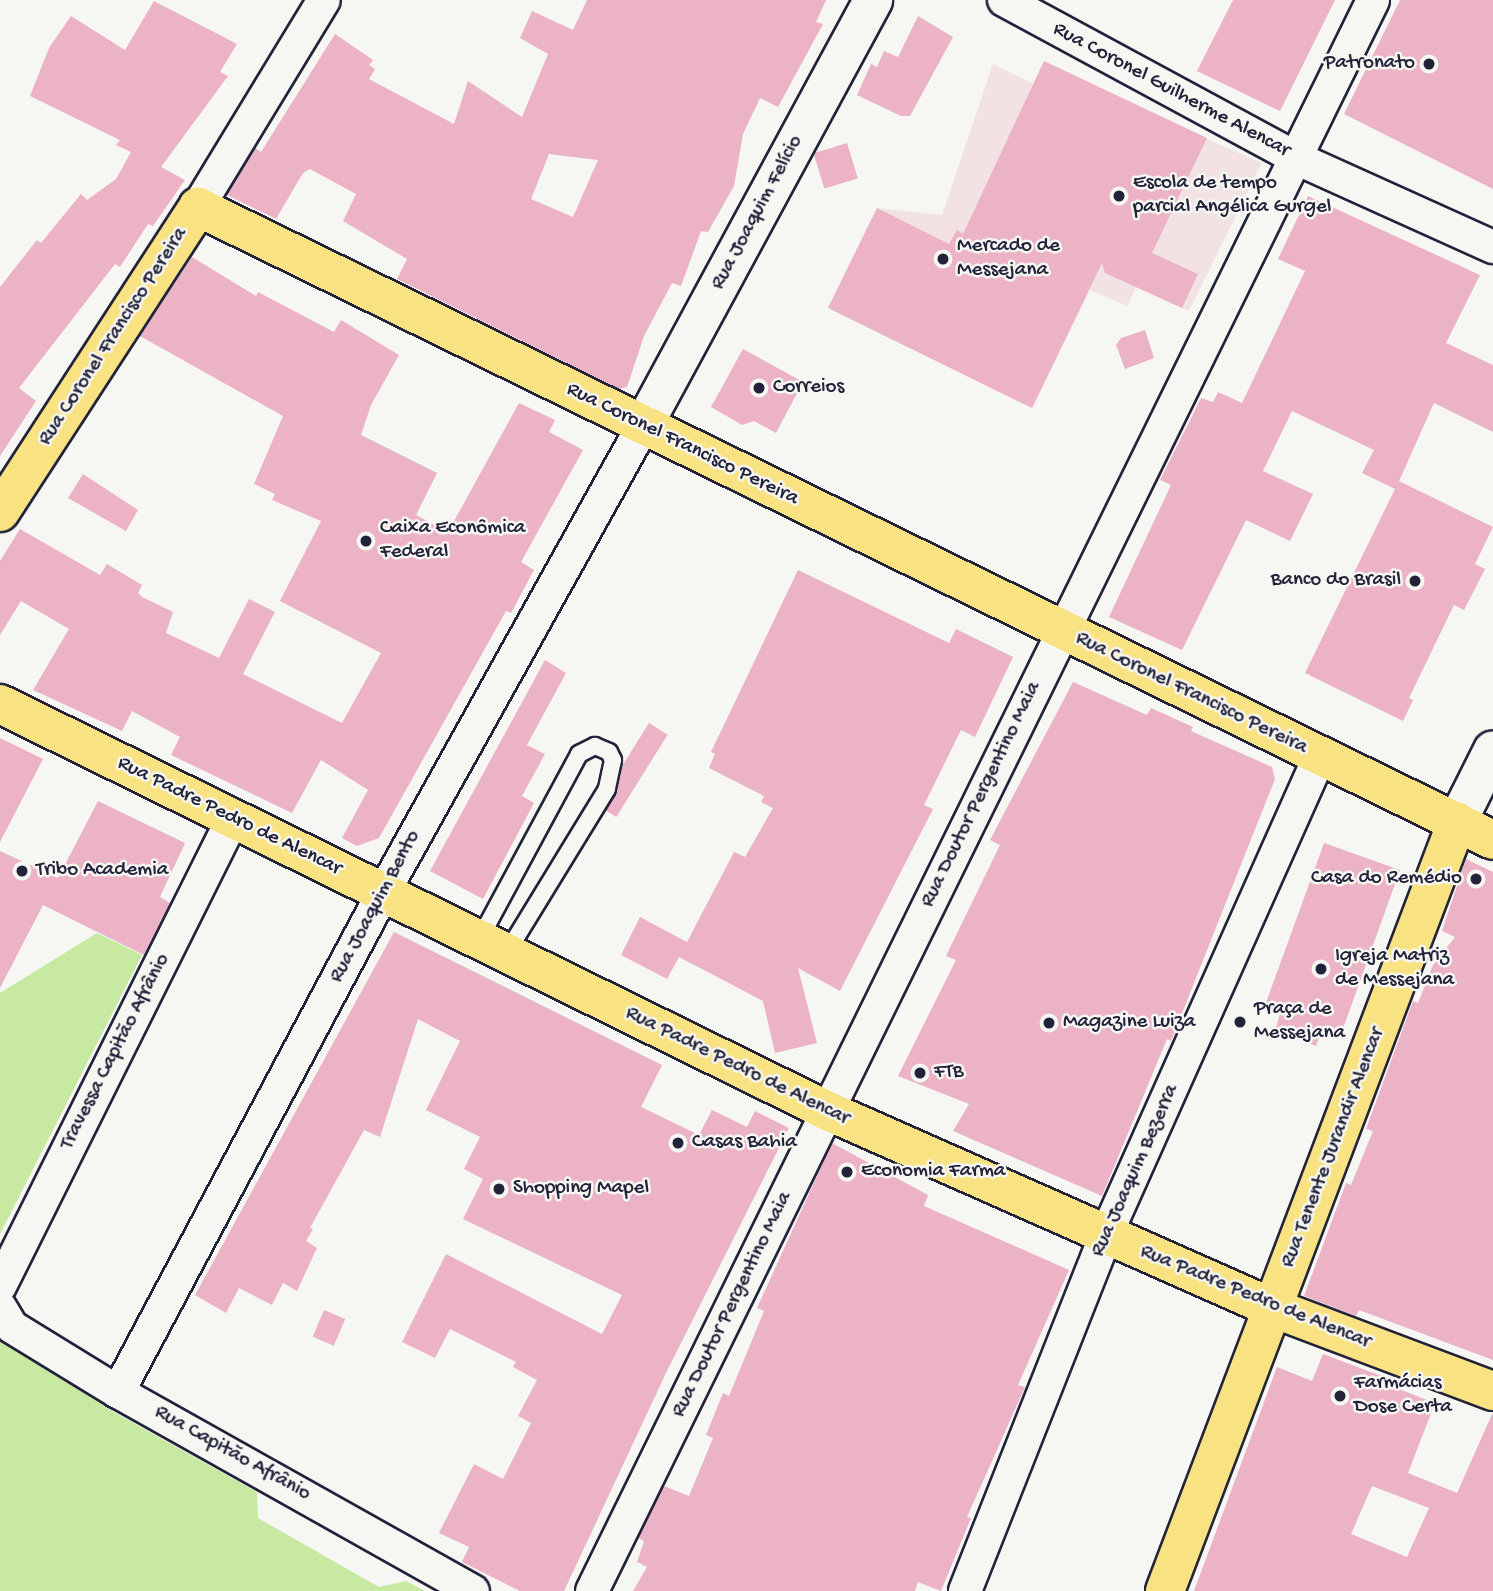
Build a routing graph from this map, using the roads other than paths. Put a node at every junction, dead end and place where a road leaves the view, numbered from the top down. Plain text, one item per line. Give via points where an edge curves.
1 (324, 0) edge
2 (873, 0) edge
3 (1003, 0) edge
4 (1373, 0) edge
5 (1298, 159) junction
6 (198, 207) junction
7 (1493, 247) edge
8 (643, 426) junction
9 (0, 512) edge
10 (1062, 631) junction
11 (0, 704) edge
12 (1493, 751) edge
13 (1320, 756) junction
14 (233, 818) junction
15 (1457, 822) junction
16 (1493, 840) edge
17 (383, 893) junction
18 (491, 949) junction
19 (828, 1111) junction
20 (1105, 1237) junction
21 (0, 1286) edge
22 (0, 1307) edge
23 (1273, 1308) junction
24 (1493, 1391) edge
25 (118, 1392) junction
26 (473, 1591) edge
27 (592, 1591) edge
28 (965, 1591) edge
29 (1165, 1591) edge

1 - 6 street
2 - 8 main road, Rua Joaquim Felício
3 - 5 street, Rua Coronel Guilherme Alencar
4 - 5 street, Rua Doutor Pergentino Maia
5 - 7 street, Rua Coronel Guilherme Alencar
5 - 10 street, Rua Doutor Pergentino Maia
6 - 8 main road, Rua Coronel Francisco Pereira
6 - 9 main road, Rua Coronel Francisco Pereira
8 - 10 main road, Rua Coronel Francisco Pereira
8 - 17 street, Rua Joaquim Bento
10 - 13 main road, Rua Coronel Francisco Pereira
10 - 19 street, Rua Doutor Pergentino Maia
11 - 14 main road, Rua Padre Pedro de Alencar
12 - 15 main road
13 - 15 main road, Rua Coronel Francisco Pereira
13 - 20 street, Rua Joaquim Bezerra
14 - 17 main road, Rua Padre Pedro de Alencar
14 - 21 street, Travessa Capitão Afrânio
15 - 16 main road, Rua Coronel Francisco Pereira
15 - 23 main road, Rua Tenente Jurandir Alencar
17 - 18 main road, Rua Padre Pedro de Alencar
17 - 25 street, Rua Joaquim Bento
18 - 18 lane via 579,754 595,746 609,752 613,760 607,789
18 - 19 main road, Rua Padre Pedro de Alencar
19 - 20 main road, Rua Padre Pedro de Alencar
19 - 27 street, Rua Doutor Pergentino Maia
20 - 23 main road, Rua Padre Pedro de Alencar
20 - 28 street, Rua Joaquim Bezerra
22 - 25 street, Rua Capitão Afrânio via 12,1327
23 - 24 main road, Rua Padre Pedro de Alencar
23 - 29 main road, Rua Tenente Jurandir Alencar
25 - 26 street, Rua Capitão Afrânio

